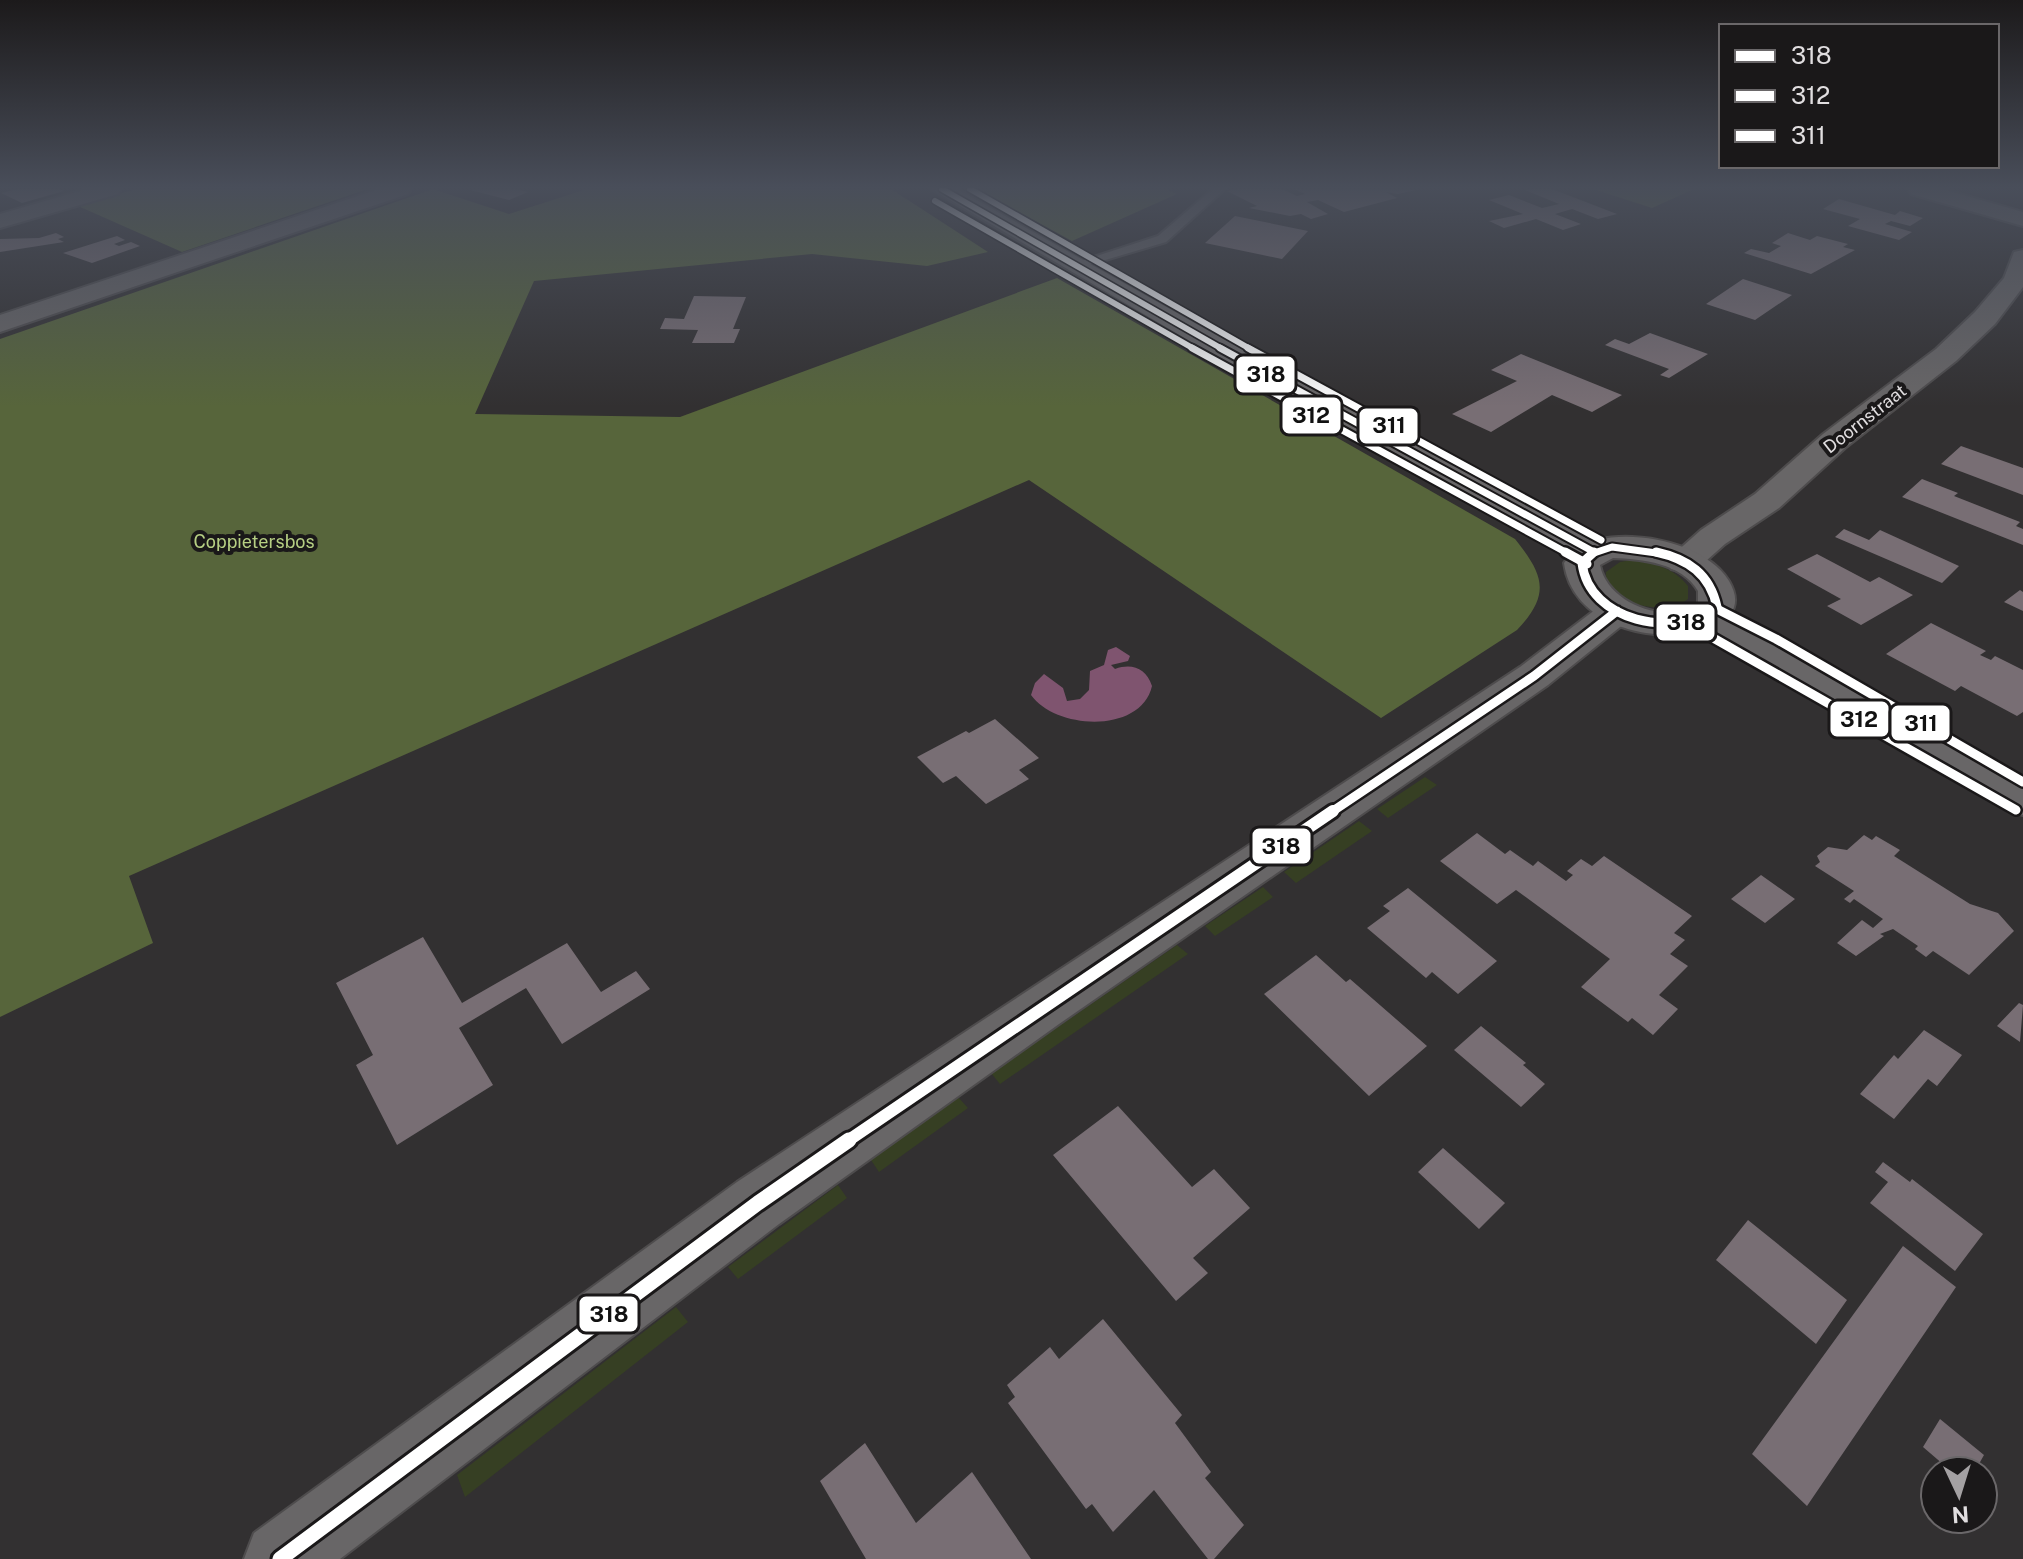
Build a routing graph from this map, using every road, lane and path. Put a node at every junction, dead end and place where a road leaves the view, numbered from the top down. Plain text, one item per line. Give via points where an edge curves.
1 (184, 262) edge
2 (1069, 262) edge
3 (1086, 262) edge
4 (2021, 262) edge
5 (1075, 265) junction
6 (14, 296) dead end
7 (41, 310) junction
8 (0, 324) edge
9 (1594, 552) junction
10 (1684, 561) junction
11 (1617, 611) junction
12 (1707, 619) junction
13 (2023, 798) edge
14 (280, 1559) edge

1 - 7 street
2 - 5 street
3 - 5 lane
4 - 10 street, Doornstraat via 2016,279 1985,318 1946,355 1834,441 1767,501
5 - 9 street
6 - 7 street
7 - 8 street
9 - 10 street via 1636,548
9 - 11 street via 1582,563 1583,580
10 - 12 street via 1707,577 1717,593 1717,607
11 - 12 street via 1666,624
11 - 14 street via 1534,676 758,1203
12 - 13 street

